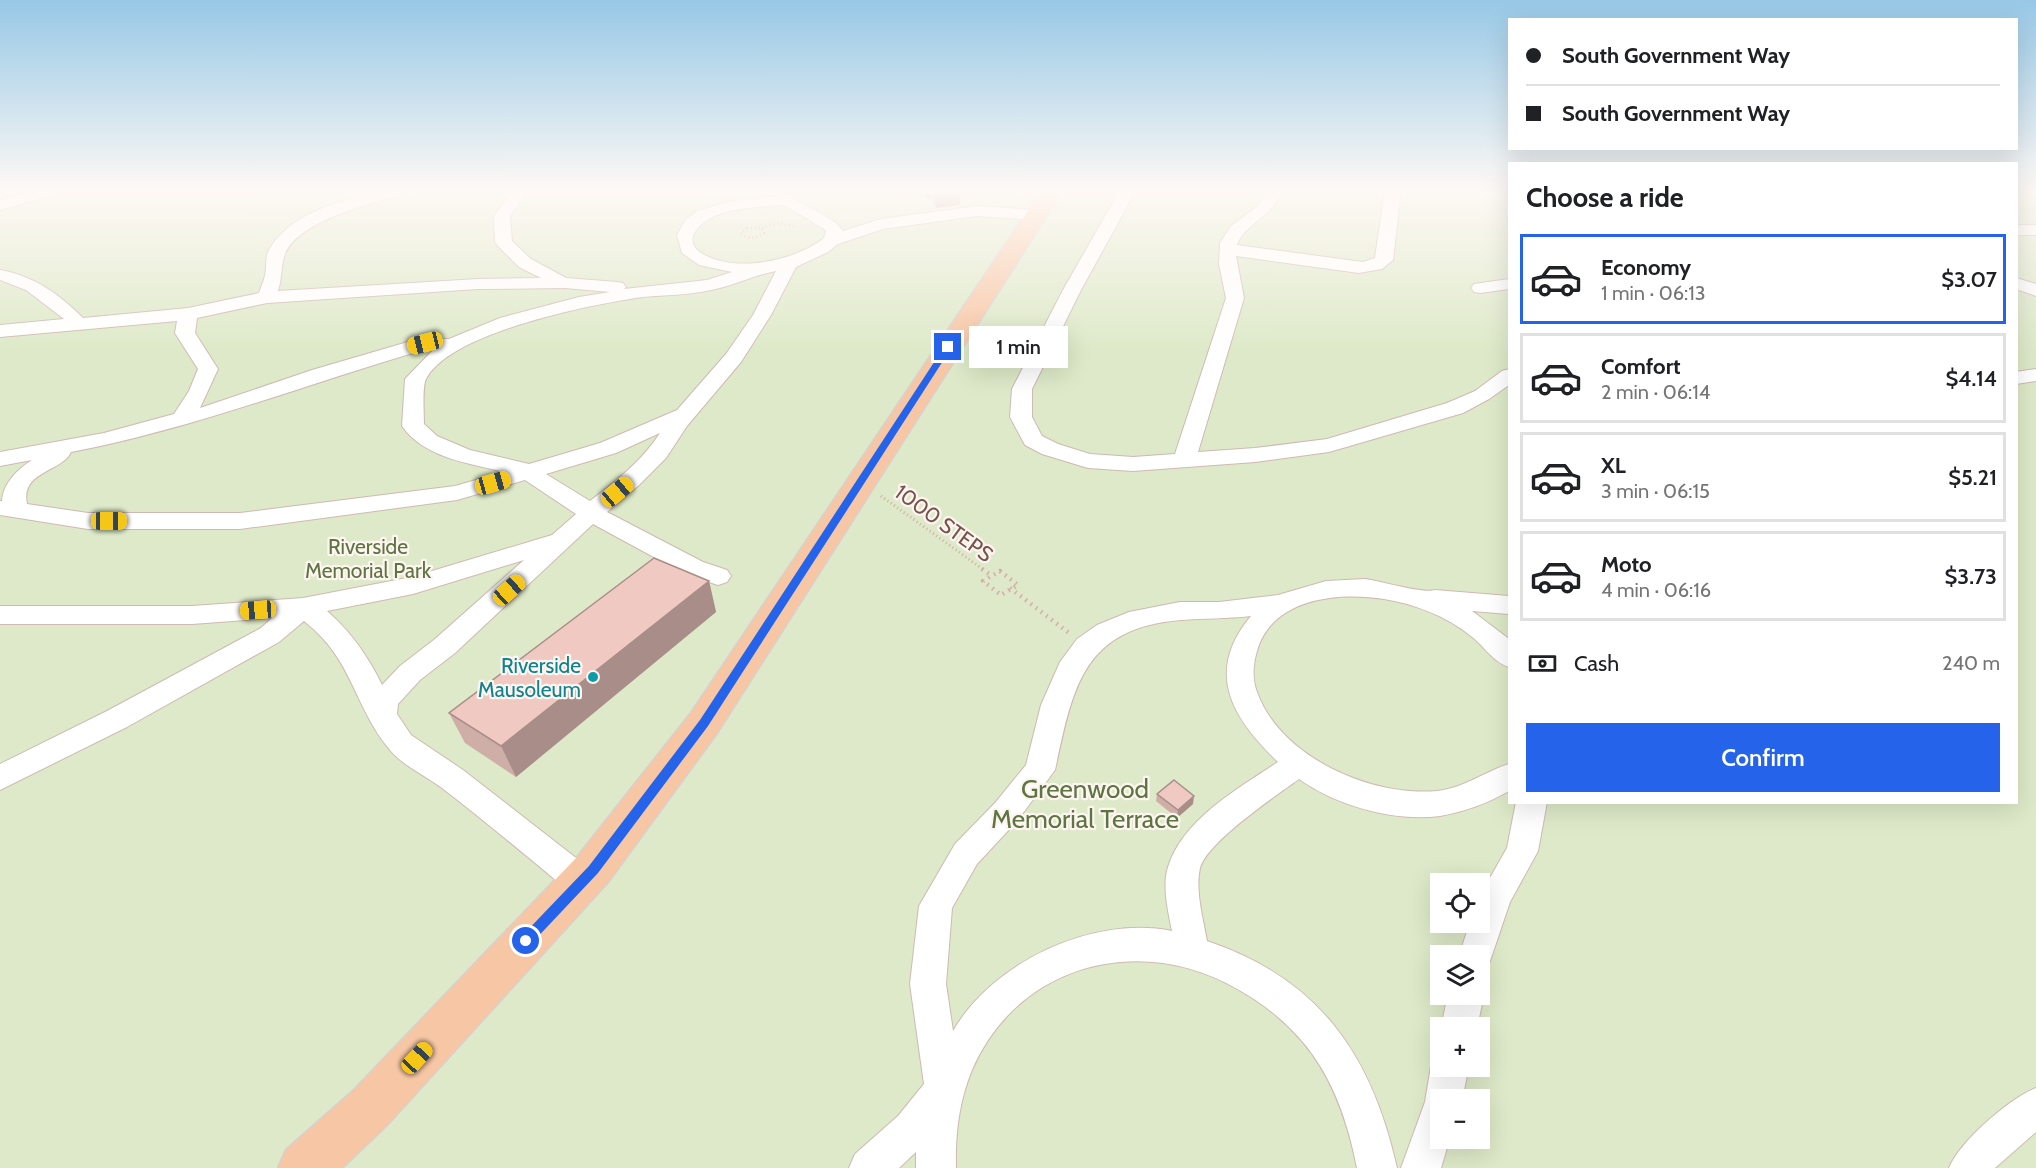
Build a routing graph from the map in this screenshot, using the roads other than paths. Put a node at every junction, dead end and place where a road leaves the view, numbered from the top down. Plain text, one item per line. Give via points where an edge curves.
1 (283, 245) edge
2 (507, 245) edge
3 (684, 245) edge
4 (825, 245) edge
5 (1017, 245) edge
6 (1099, 245) edge
7 (1228, 245) edge
8 (1386, 245) edge
9 (1227, 249) junction
10 (789, 264) junction
11 (762, 268) junction
12 (0, 275) edge
13 (565, 283) junction
14 (1508, 284) edge
15 (2018, 284) edge
16 (1480, 288) dead end
17 (2036, 290) edge
18 (641, 292) junction
19 (267, 297) junction
20 (188, 314) junction
21 (78, 323) junction
22 (0, 331) edge
23 (451, 345) junction
24 (2036, 375) edge
25 (1508, 376) edge
26 (2018, 378) edge
27 (685, 415) junction
28 (182, 419) junction
29 (83, 443) junction
30 (0, 459) edge
31 (1184, 460) junction
32 (530, 472) junction
33 (8, 509) edge
34 (591, 513) junction
35 (560, 541) junction
36 (718, 576) dead end
37 (1419, 598) junction
38 (1283, 603) junction
39 (1508, 605) edge
40 (303, 607) junction
41 (0, 615) edge
42 (1508, 656) edge
43 (382, 715) junction
44 (1298, 764) junction
45 (1508, 777) edge
46 (0, 778) edge
47 (1532, 804) edge
48 (582, 882) junction
49 (1480, 945) edge
50 (1192, 951) junction
51 (944, 1090) junction
52 (2036, 1107) edge
53 (1430, 1141) edge
54 (304, 1168) edge
55 (869, 1168) edge
56 (936, 1168) edge
57 (1377, 1168) edge
58 (1421, 1168) edge
59 (1969, 1168) edge

1 - 19 lane via 277,253
2 - 13 lane via 525,263
3 - 11 lane via 691,254 705,261
4 - 10 lane
5 - 48 main road via 704,723
6 - 31 lane via 1022,389 1021,417 1033,440 1088,461 1133,464
7 - 9 lane
8 - 9 lane via 1384,260 1367,268
9 - 31 lane via 1235,298
10 - 11 lane
10 - 27 lane via 734,358
11 - 18 lane via 709,285
12 - 21 lane via 14,276 49,296
13 - 18 lane
13 - 19 lane via 409,287
14 - 16 lane
15 - 17 lane
18 - 23 lane via 507,322
19 - 20 lane
20 - 21 lane
20 - 28 lane via 185,333 208,369
21 - 22 lane
23 - 28 lane via 425,343 392,351
23 - 32 lane via 416,379 413,426 429,441 463,455
24 - 26 lane
25 - 31 lane via 1455,408 1329,445
27 - 32 lane via 608,448
27 - 34 lane via 658,453
28 - 29 lane
29 - 30 lane
29 - 33 lane via 29,473
32 - 33 lane via 457,493 240,521 88,521
32 - 34 lane
34 - 35 lane
34 - 36 lane via 642,542
35 - 40 lane via 413,585
35 - 43 lane via 410,673 385,700
37 - 38 lane via 1354,587 1309,593
37 - 39 lane
37 - 42 lane via 1484,632
38 - 44 lane via 1258,622 1248,637 1239,671 1249,710 1278,748
38 - 51 lane via 1219,611 1180,611 1129,621 1087,646 1074,662 1055,705 1040,770 966,854 936,906 928,984
40 - 41 lane via 192,615
40 - 43 lane via 327,624 344,643
40 - 46 lane via 270,635
43 - 48 lane via 401,743
44 - 45 lane via 1341,787 1378,799 1417,804 1454,801 1486,791
44 - 50 lane via 1205,834 1184,865 1182,892
47 - 49 lane via 1522,851 1495,898
48 - 54 main road via 370,1108
50 - 51 lane via 1158,944 1115,945 1083,951 1033,973 989,1008 969,1035
50 - 57 lane via 1233,966 1269,989 1287,1001 1320,1035 1350,1080 1370,1132
51 - 55 lane via 912,1130
51 - 56 lane
52 - 59 lane
53 - 58 lane

